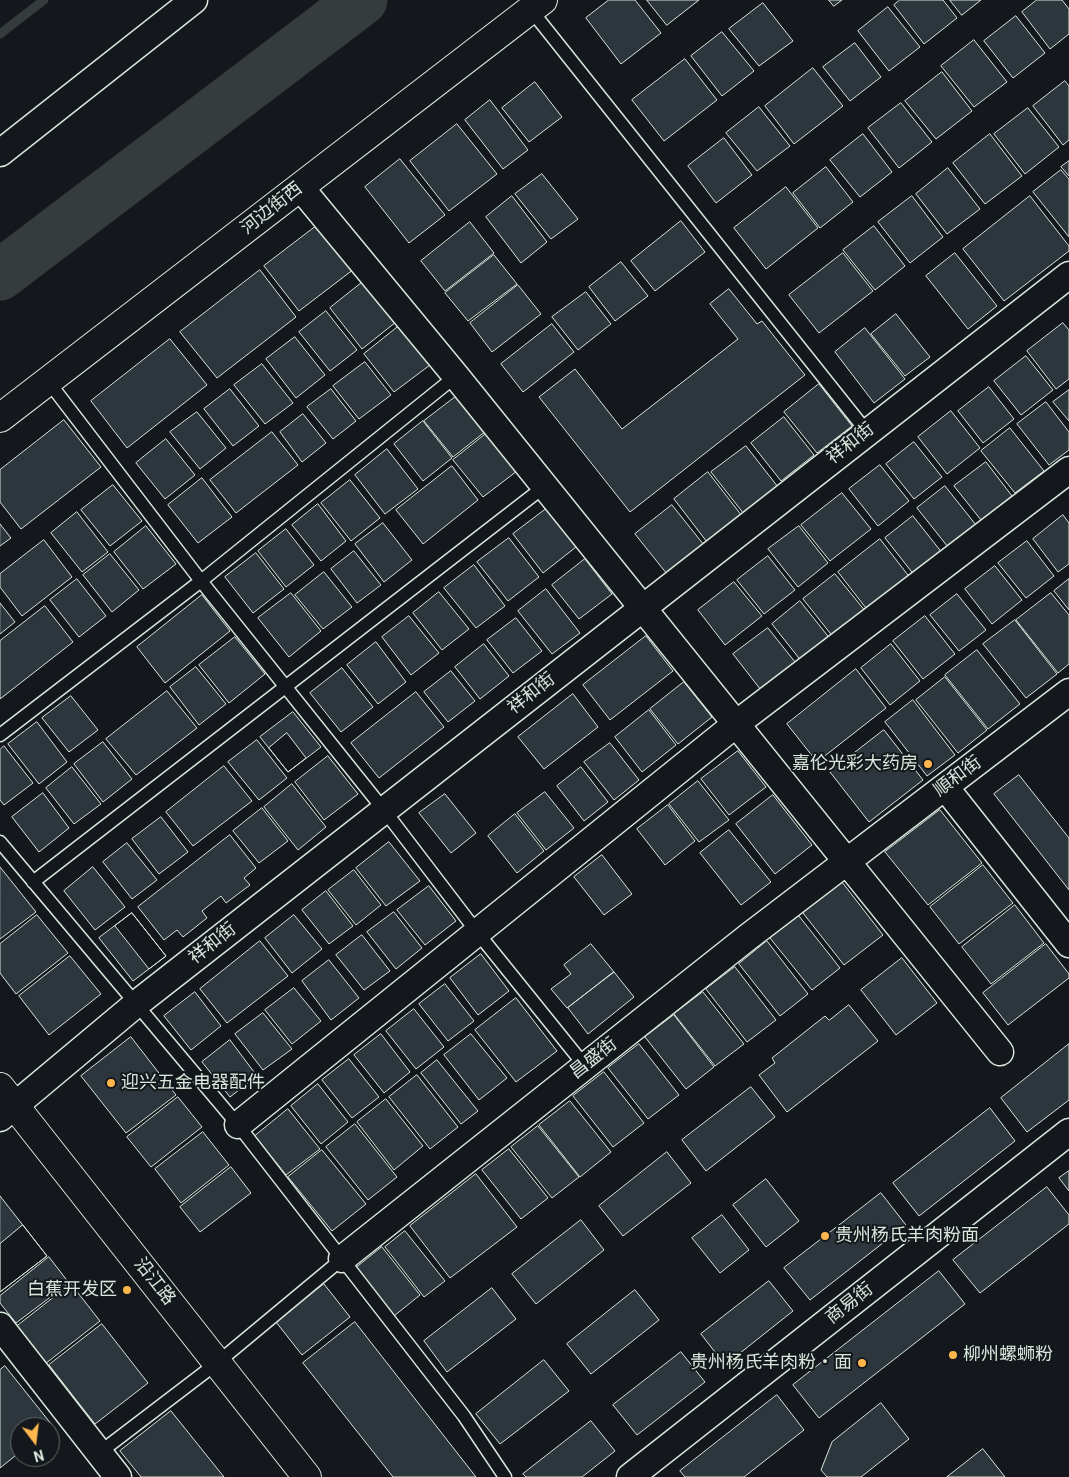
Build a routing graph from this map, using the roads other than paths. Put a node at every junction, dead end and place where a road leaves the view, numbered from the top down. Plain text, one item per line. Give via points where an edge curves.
1 (194, 0) edge
2 (537, 5) edge
3 (0, 154) edge
4 (300, 188) junction
5 (1069, 275) edge
6 (456, 376) junction
7 (48, 381) junction
8 (0, 418) edge
9 (868, 432) junction
10 (1069, 470) edge
11 (545, 486) junction
12 (200, 581) junction
13 (643, 608) junction
14 (284, 685) junction
15 (1069, 692) edge
16 (736, 724) junction
17 (0, 735) edge
18 (945, 787) junction
19 (384, 810) junction
20 (0, 842) edge
21 (848, 862) junction
22 (33, 882) junction
23 (477, 932) junction
24 (1069, 944) edge
25 (135, 1005) junction
26 (1000, 1052) dead end
27 (585, 1066) junction
28 (5, 1104) edge
29 (238, 1125) junction
30 (1069, 1132) edge
31 (342, 1259) junction
32 (0, 1326) edge
33 (217, 1362) junction
34 (99, 1453) junction
35 (118, 1477) edge
36 (307, 1477) edge
37 (505, 1477) edge
38 (630, 1477) edge

1 - 3 street
2 - 4 street, 河边街西
2 - 9 lane
4 - 6 street
4 - 7 street, 河边街西
5 - 9 street, 祥和街
6 - 11 street
6 - 12 lane
7 - 8 street, 河边街西
7 - 12 lane
9 - 13 street, 祥和街
10 - 16 street
11 - 13 street
11 - 14 lane
12 - 14 lane
12 - 17 lane
13 - 16 street
13 - 19 street, 祥和街
14 - 19 lane
14 - 22 lane
15 - 18 street, 順和街
16 - 21 street
16 - 23 street
18 - 21 street, 順和街
18 - 24 street
19 - 23 lane
19 - 25 street, 祥和街
20 - 22 lane
21 - 26 street
21 - 27 street, 昌盛街 via 748,936
22 - 25 lane
23 - 27 lane
23 - 29 street
25 - 28 street, 祥和街
25 - 29 lane
27 - 31 street, 昌盛街
28 - 33 street, 沿江路
29 - 31 lane
30 - 38 street, 商易街
31 - 33 lane
31 - 37 lane via 464,1416
32 - 34 street
33 - 34 lane
33 - 36 street, 沿江路
34 - 35 street

